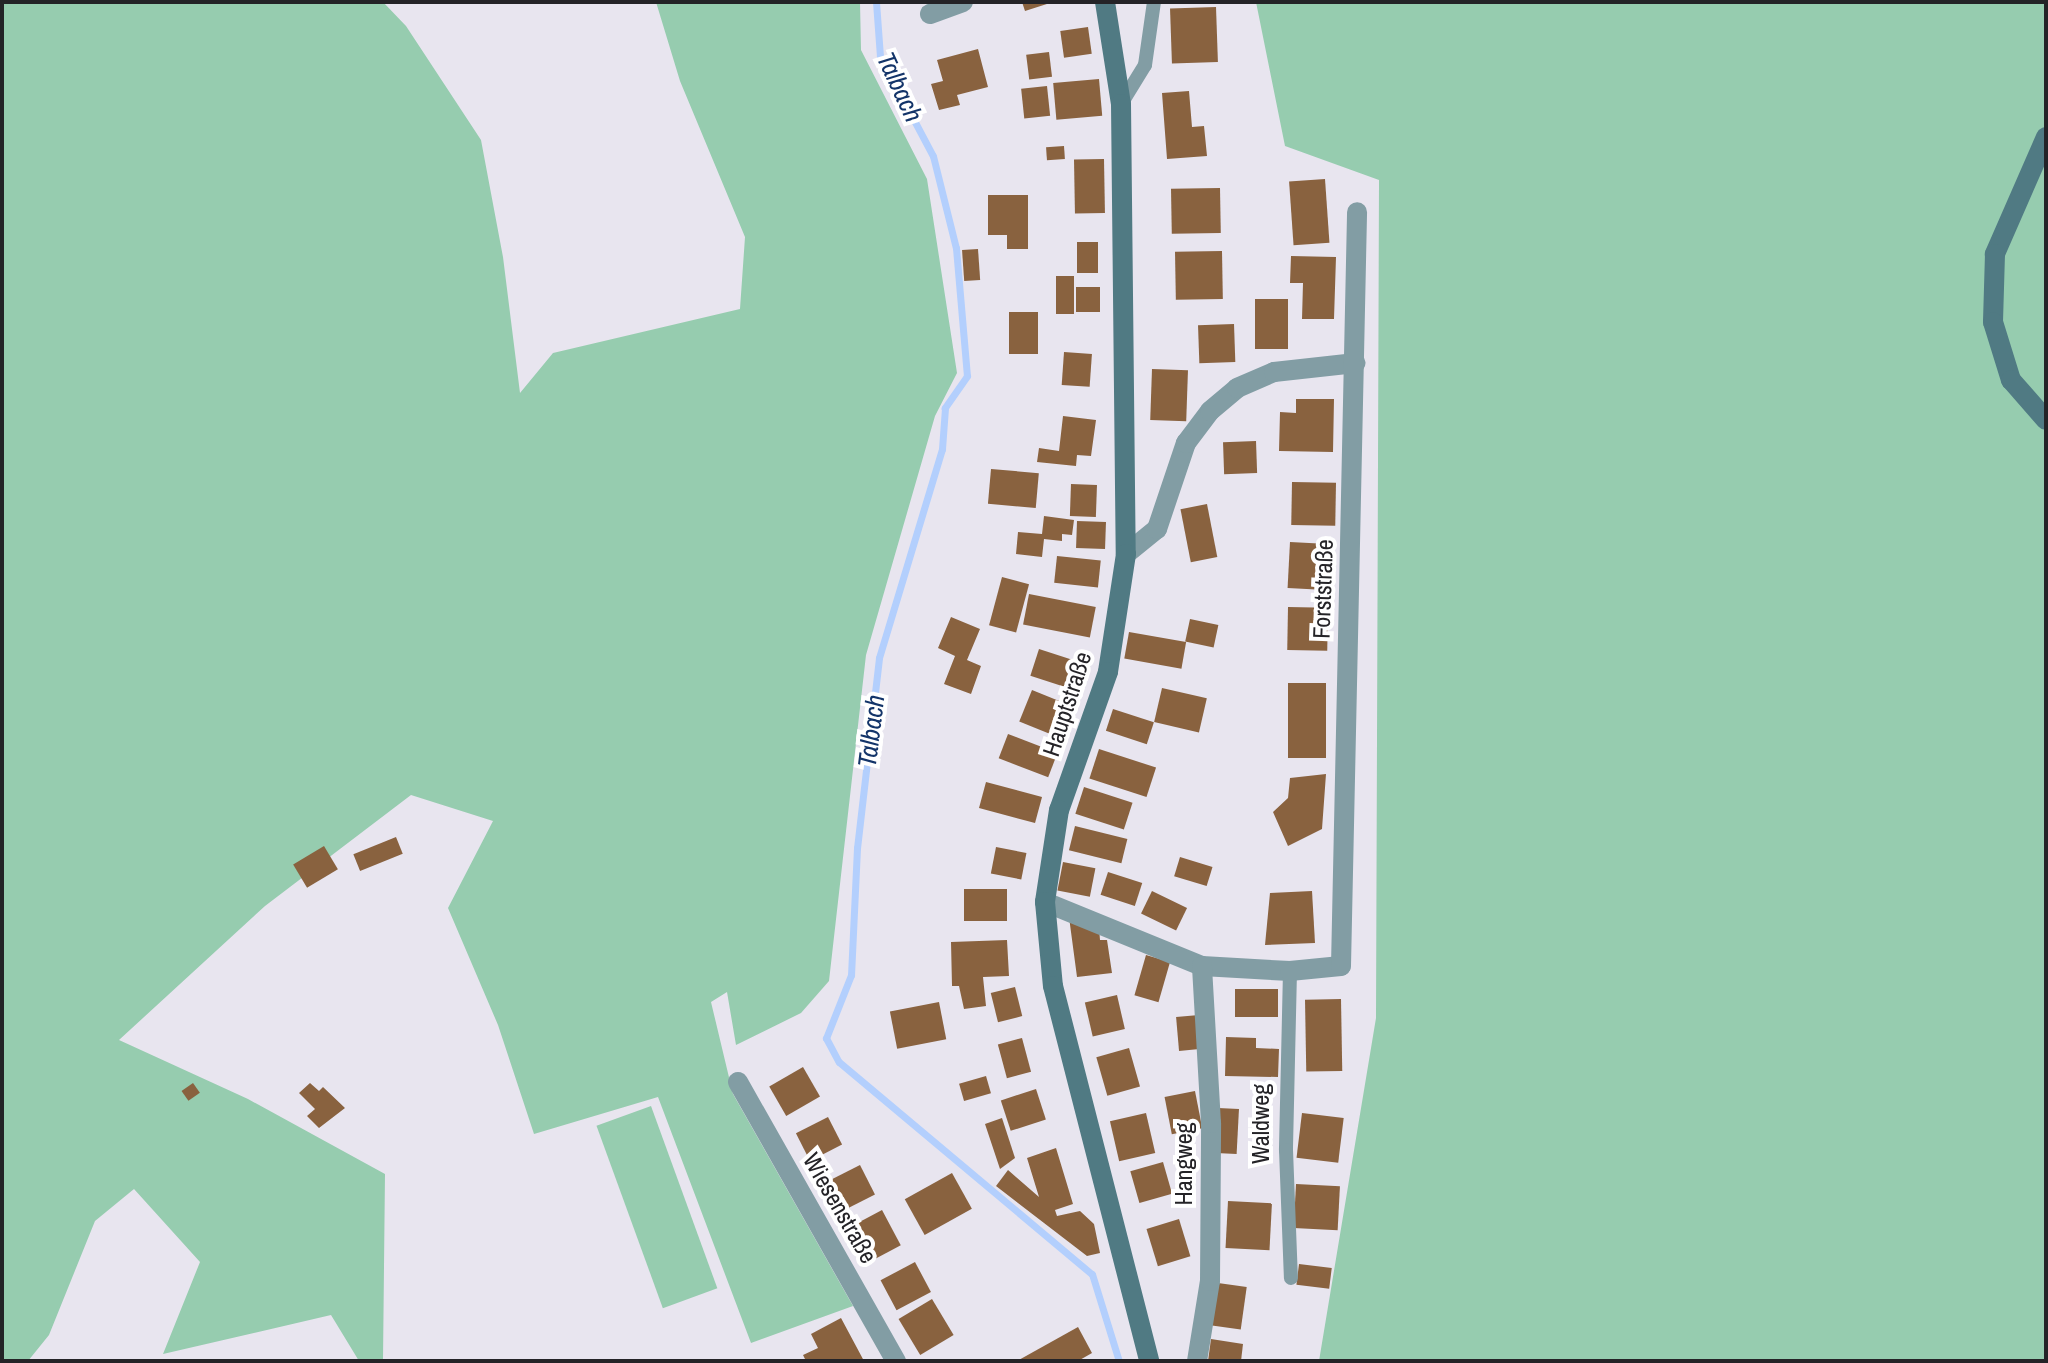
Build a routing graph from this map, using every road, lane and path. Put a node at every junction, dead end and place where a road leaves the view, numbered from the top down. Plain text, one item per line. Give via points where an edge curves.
1 (963, 2) edge
2 (1105, 2) edge
3 (1154, 2) edge
4 (930, 14) dead end
5 (1121, 104) junction
6 (2046, 137) edge
7 (1357, 212) dead end
8 (1356, 363) junction
9 (2046, 420) edge
10 (1126, 554) junction
11 (1045, 902) junction
12 (1202, 966) junction
13 (1290, 971) junction
14 (738, 1082) dead end
15 (1291, 1278) dead end
16 (896, 1361) edge
17 (1149, 1361) edge
18 (1197, 1361) edge

1 - 4 street
2 - 5 main road, Hauptstraße
3 - 5 lane via 1145,65
5 - 10 main road, Hauptstraße
6 - 9 main road via 1995,254 1993,322 2011,380
7 - 8 street, Forststraße
8 - 10 street via 1274,372 1237,388 1210,411 1186,443 1157,529
8 - 13 street, Forststraße via 1341,966
10 - 11 main road, Hauptstraße via 1108,672 1059,810
11 - 12 street
11 - 17 main road, Hauptstraße via 1053,986
12 - 13 street
12 - 18 street, Hangweg via 1211,1123 1210,1281
13 - 15 lane, Waldweg via 1286,1150
14 - 16 street, Wiesenstraße

